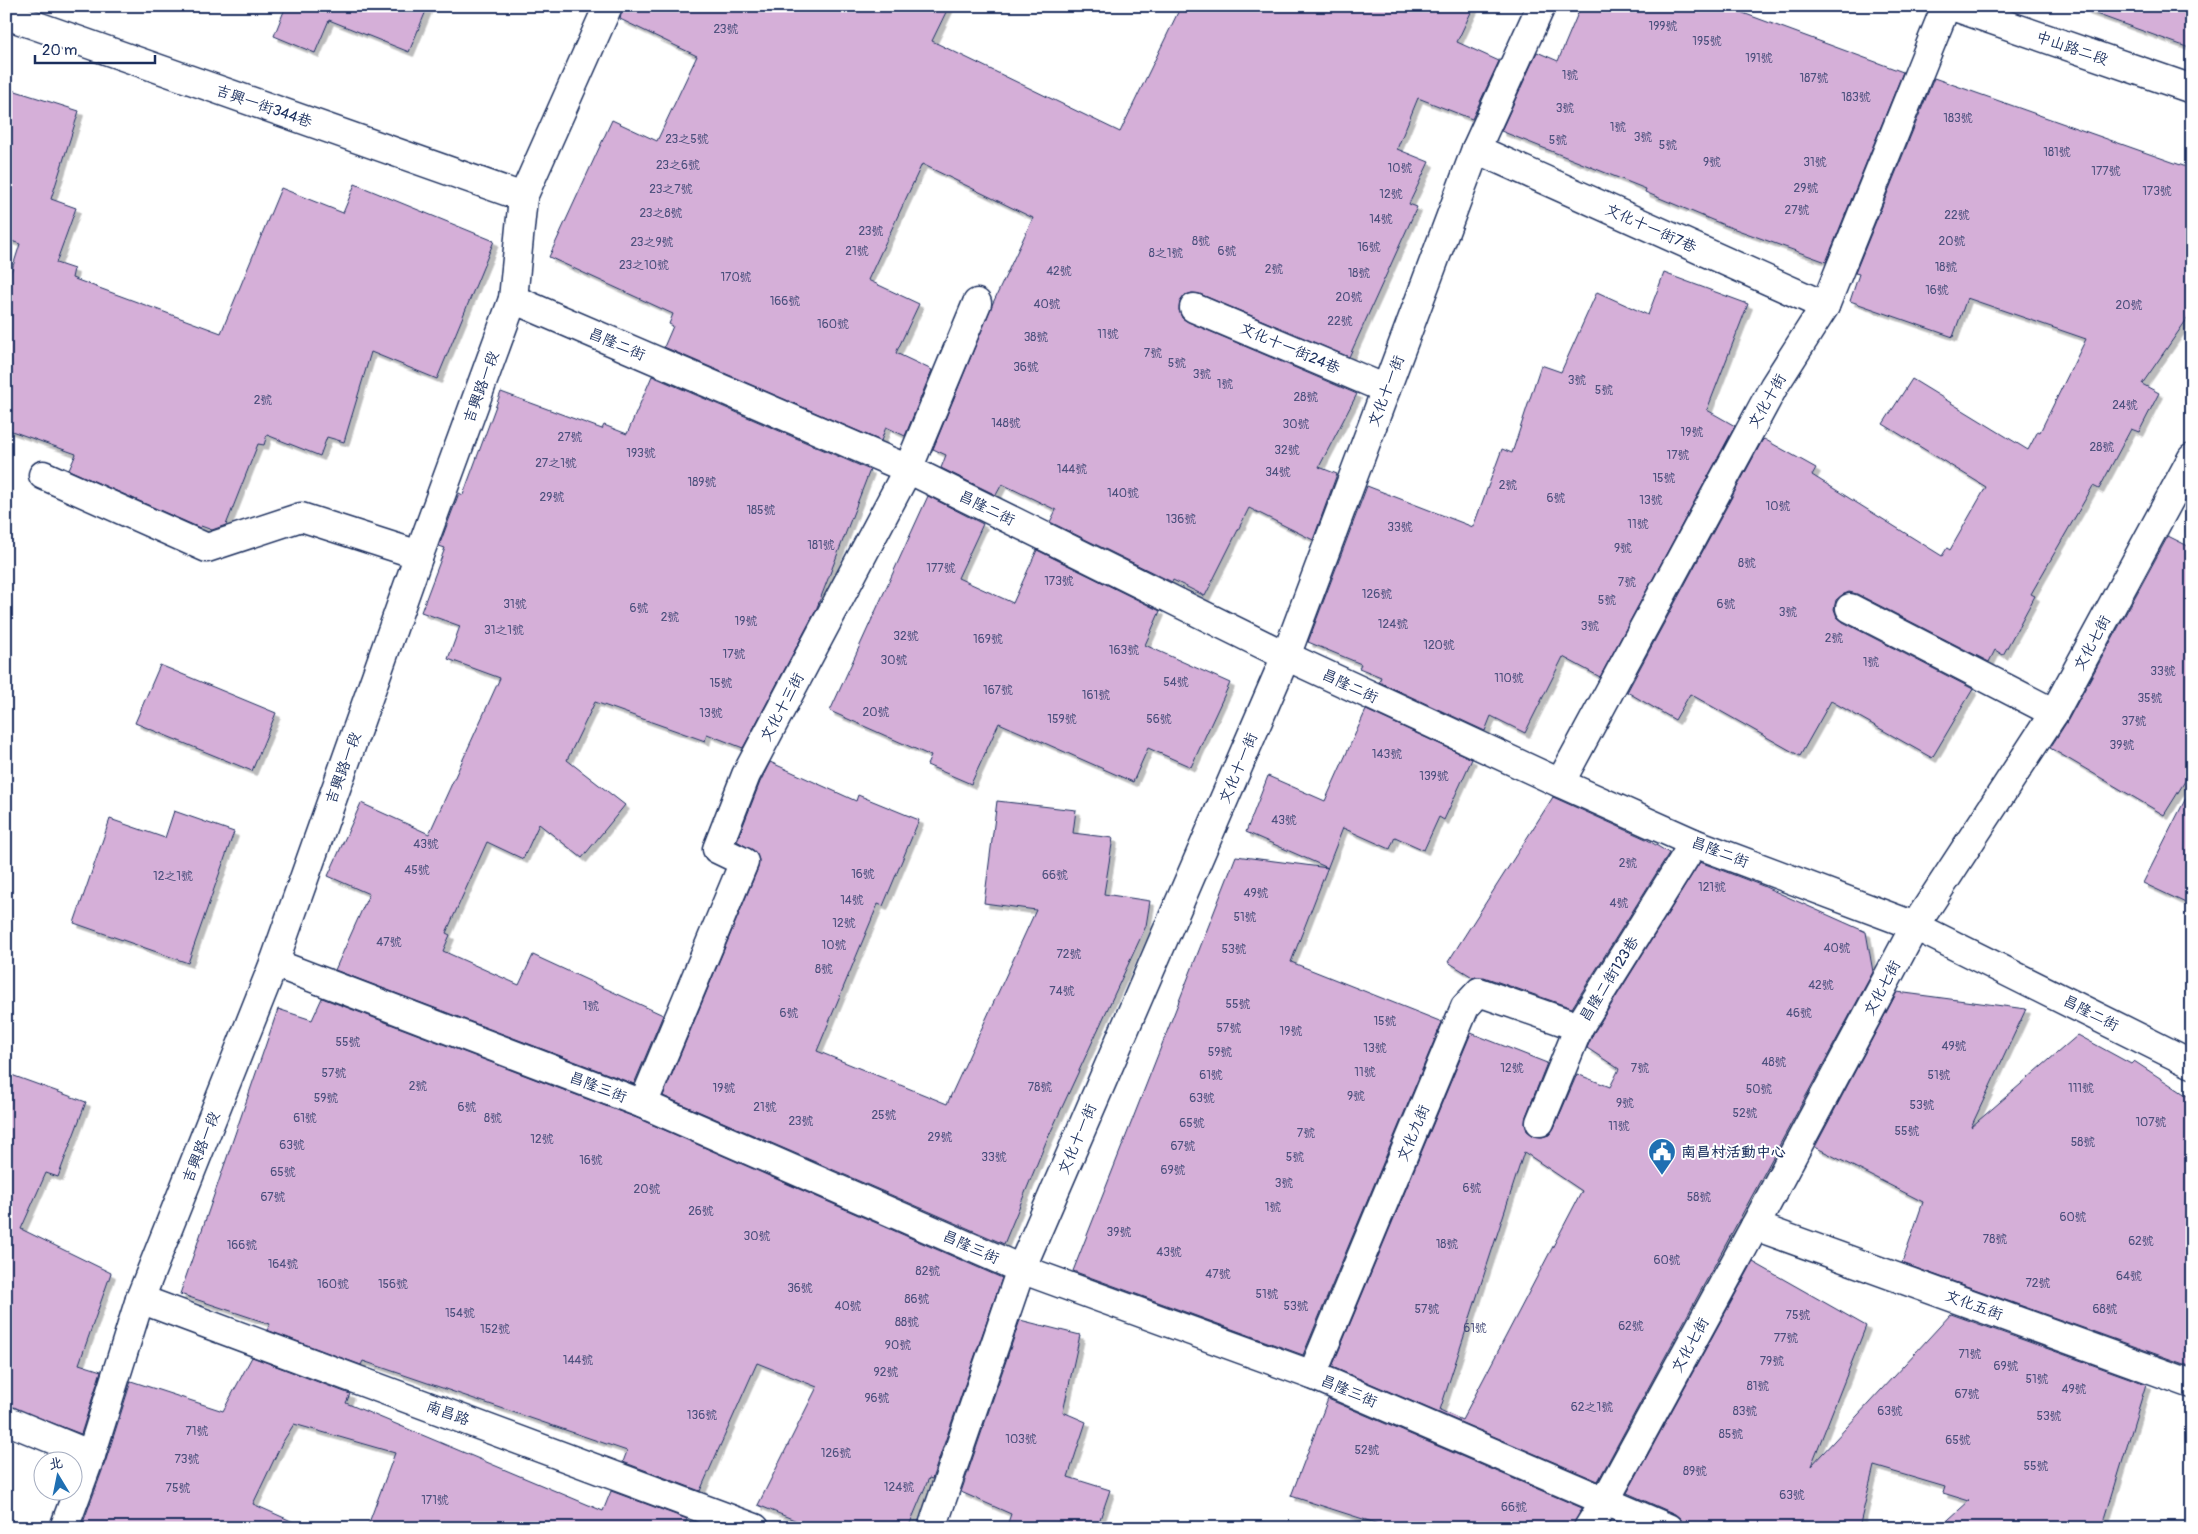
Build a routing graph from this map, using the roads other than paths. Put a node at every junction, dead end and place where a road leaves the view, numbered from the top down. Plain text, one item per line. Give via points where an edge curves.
1 (608, 6) edge
2 (1541, 6) edge
3 (1946, 6) edge
4 (1952, 6) edge
5 (6, 15) edge
6 (2192, 89) edge
7 (1476, 149) junction
8 (523, 197) junction
9 (513, 299) junction
10 (977, 303) dead end
11 (1825, 306) junction
12 (1194, 308) dead end
13 (1386, 389) junction
14 (2192, 458) edge
15 (908, 468) junction
16 (43, 475) dead end
17 (419, 556) junction
18 (1850, 608) dead end
19 (1286, 656) junction
20 (2054, 713) junction
21 (1560, 783) junction
22 (1694, 843) junction
23 (1915, 926) junction
24 (274, 963) junction
25 (1579, 1027) junction
26 (2192, 1064) edge
27 (643, 1104) junction
28 (1540, 1122) dead end
29 (1755, 1226) junction
30 (1022, 1269) junction
31 (140, 1298) junction
32 (1312, 1375) junction
33 (2192, 1384) edge
34 (6, 1420) edge
35 (91, 1455) junction
36 (1605, 1501) junction
37 (64, 1528) edge
38 (755, 1528) edge
39 (932, 1528) edge
40 (1588, 1528) edge
41 (1668, 1528) edge

1 - 8 street, 吉興路一段
2 - 7 street, 文化十一街
3 - 11 street, 文化十街
4 - 6 street, 中山路二段
5 - 8 street, 吉興一街344巷
7 - 11 street, 文化十一街7巷
7 - 13 street, 文化十一街
8 - 9 street, 吉興路一段
9 - 15 street, 昌隆二街
9 - 17 street, 吉興路一段
10 - 15 street, 文化十三街
11 - 21 street, 文化十街 via 1774,386
12 - 13 street, 文化十一街24巷
13 - 19 street, 文化十一街
14 - 20 street, 文化七街
15 - 19 street, 昌隆二街
15 - 27 street, 文化十三街 via 746,775 717,850 744,862
16 - 17 street via 207,548 301,517
17 - 24 street, 吉興路一段
18 - 20 street
19 - 21 street, 昌隆二街
19 - 30 street, 文化十一街
20 - 23 street, 文化七街
21 - 22 street, 昌隆二街
22 - 23 street, 昌隆二街
22 - 25 street, 昌隆二街123巷
23 - 26 street, 昌隆二街
23 - 29 street, 文化七街
24 - 27 street, 昌隆三街
24 - 31 street, 吉興路一段
25 - 28 street, 昌隆二街123巷
25 - 32 street, 文化九街 via 1479,992 1465,1007
27 - 30 street, 昌隆三街
29 - 33 street, 文化五街
29 - 36 street, 文化七街
30 - 32 street, 昌隆三街
30 - 39 street, 文化十一街
31 - 35 street, 吉興路一段
31 - 38 street, 南昌路
32 - 36 street, 昌隆三街
34 - 35 street
35 - 37 street, 吉興路一段
36 - 40 street, 文化七街
36 - 41 street, 昌隆三街

